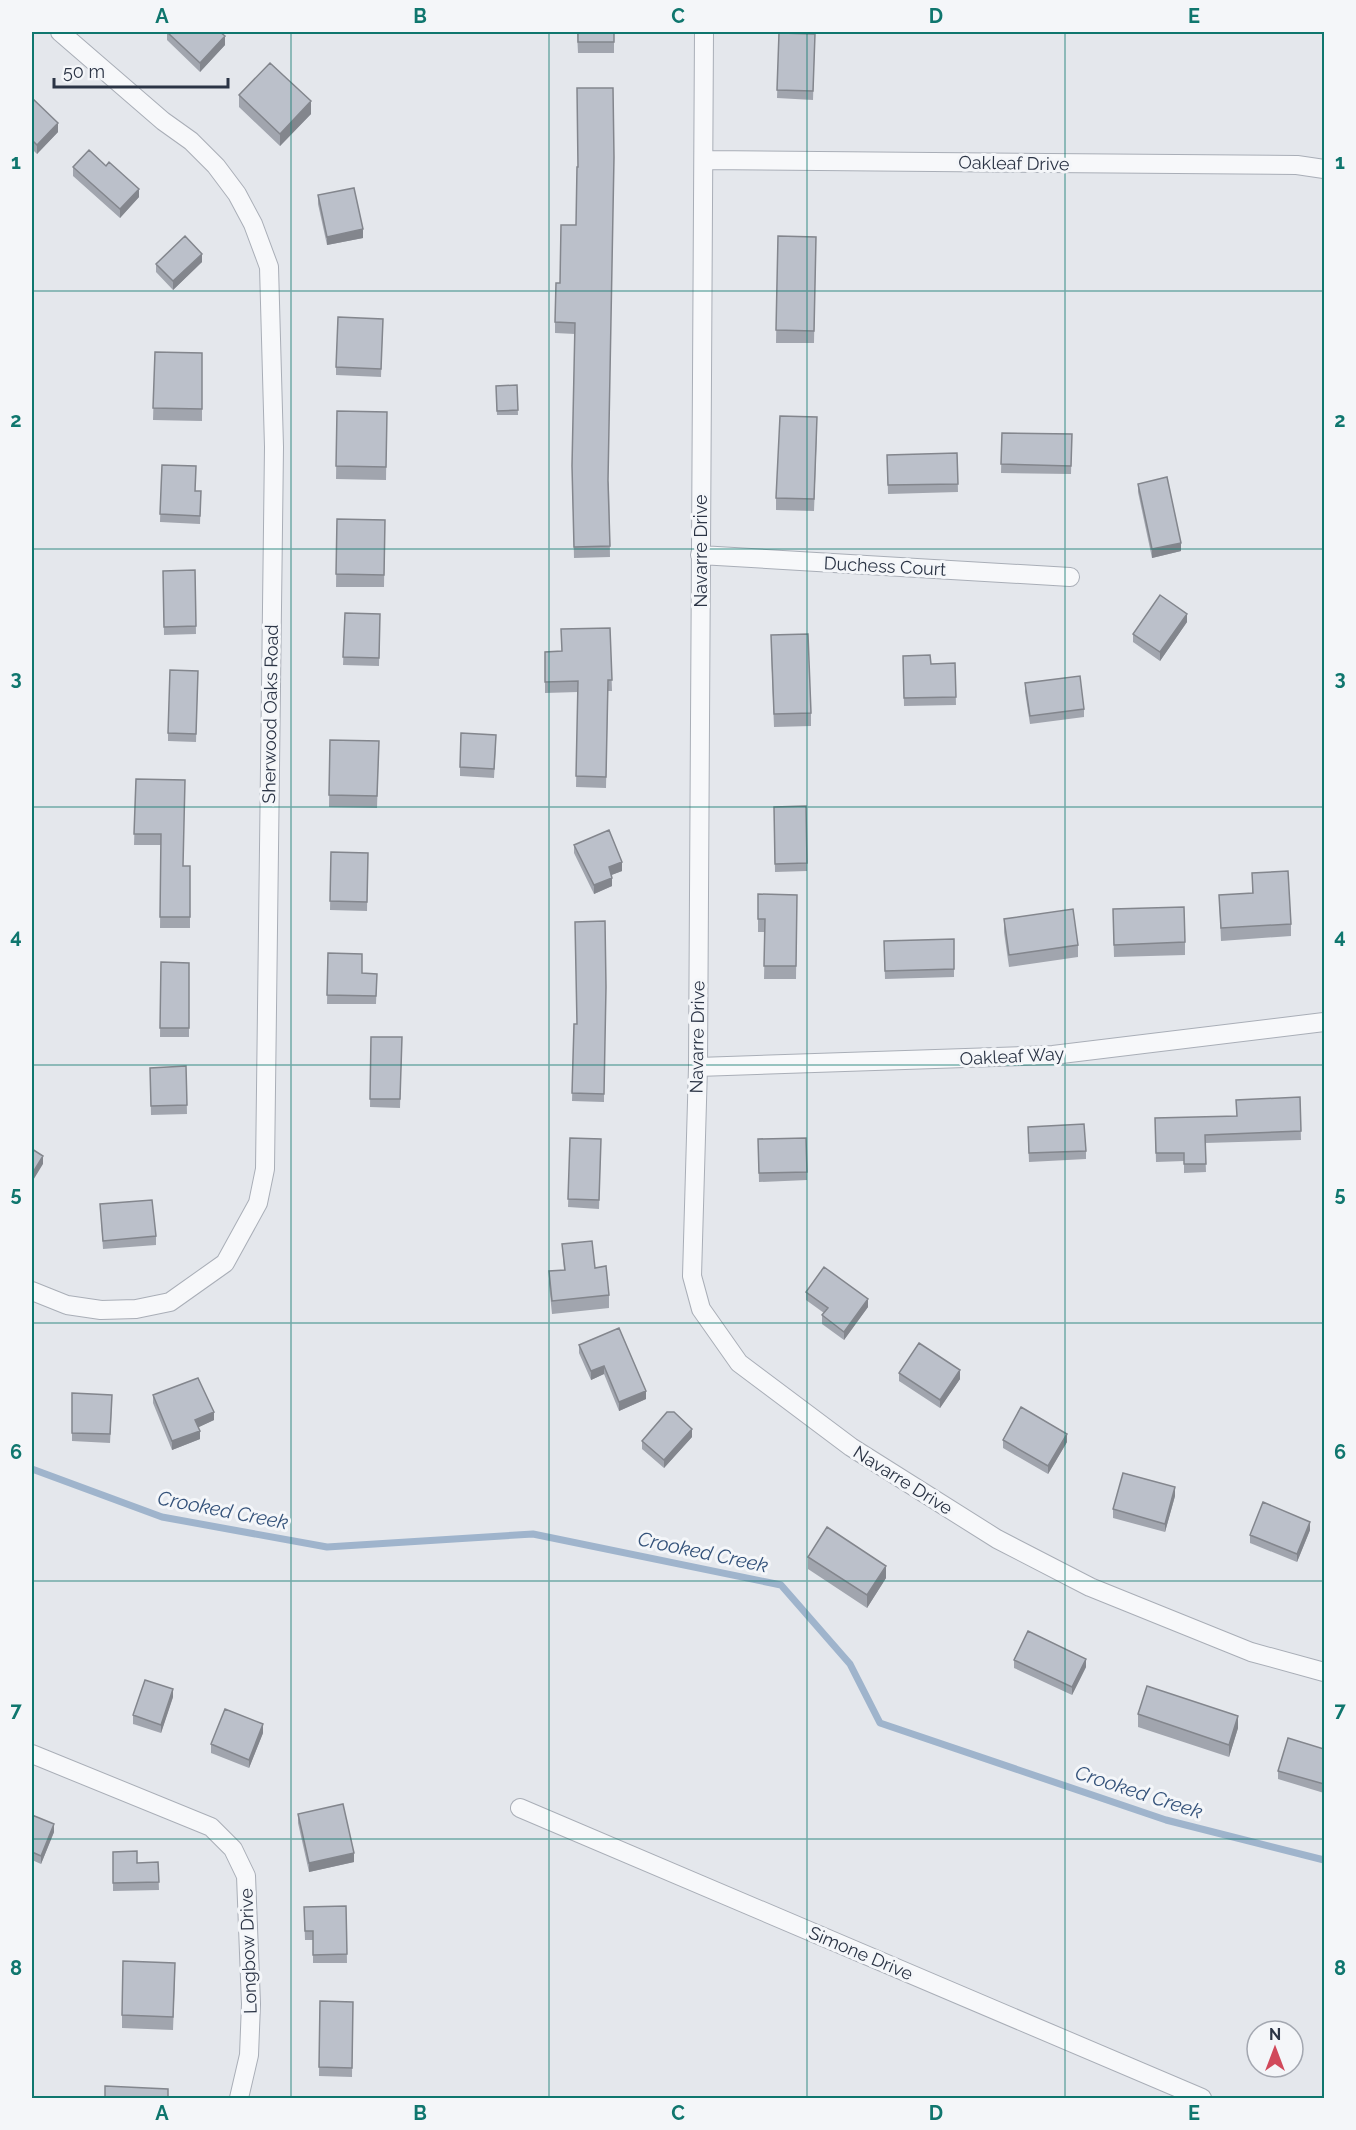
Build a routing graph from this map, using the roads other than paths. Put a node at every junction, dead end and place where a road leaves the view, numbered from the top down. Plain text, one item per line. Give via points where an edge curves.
1 (60, 32) edge
2 (704, 32) edge
3 (704, 160) junction
4 (1324, 169) edge
5 (699, 555) junction
6 (1070, 577) dead end
7 (1324, 1022) edge
8 (698, 1067) junction
9 (32, 1291) edge
10 (1324, 1672) edge
11 (32, 1754) edge
12 (520, 1808) dead end
13 (239, 2098) edge
14 (1202, 2098) edge

1 - 9 street, Sherwood Oaks Road via 216,166 254,224 269,267 274,447 265,1169 258,1203 225,1263 170,1302 102,1310 67,1305
2 - 3 street, Navarre Drive
3 - 4 street, Oakleaf Drive via 1297,165
3 - 5 street, Navarre Drive
5 - 6 street, Duchess Court
5 - 8 street, Navarre Drive
7 - 8 street, Oakleaf Way via 1053,1055
8 - 10 street, Navarre Drive via 692,1276 701,1309 739,1363 850,1447 997,1539 1090,1587 1251,1652
11 - 13 street, Longbow Drive via 211,1827 233,1849 246,1876 251,2004 249,2055
12 - 14 street, Simone Drive

